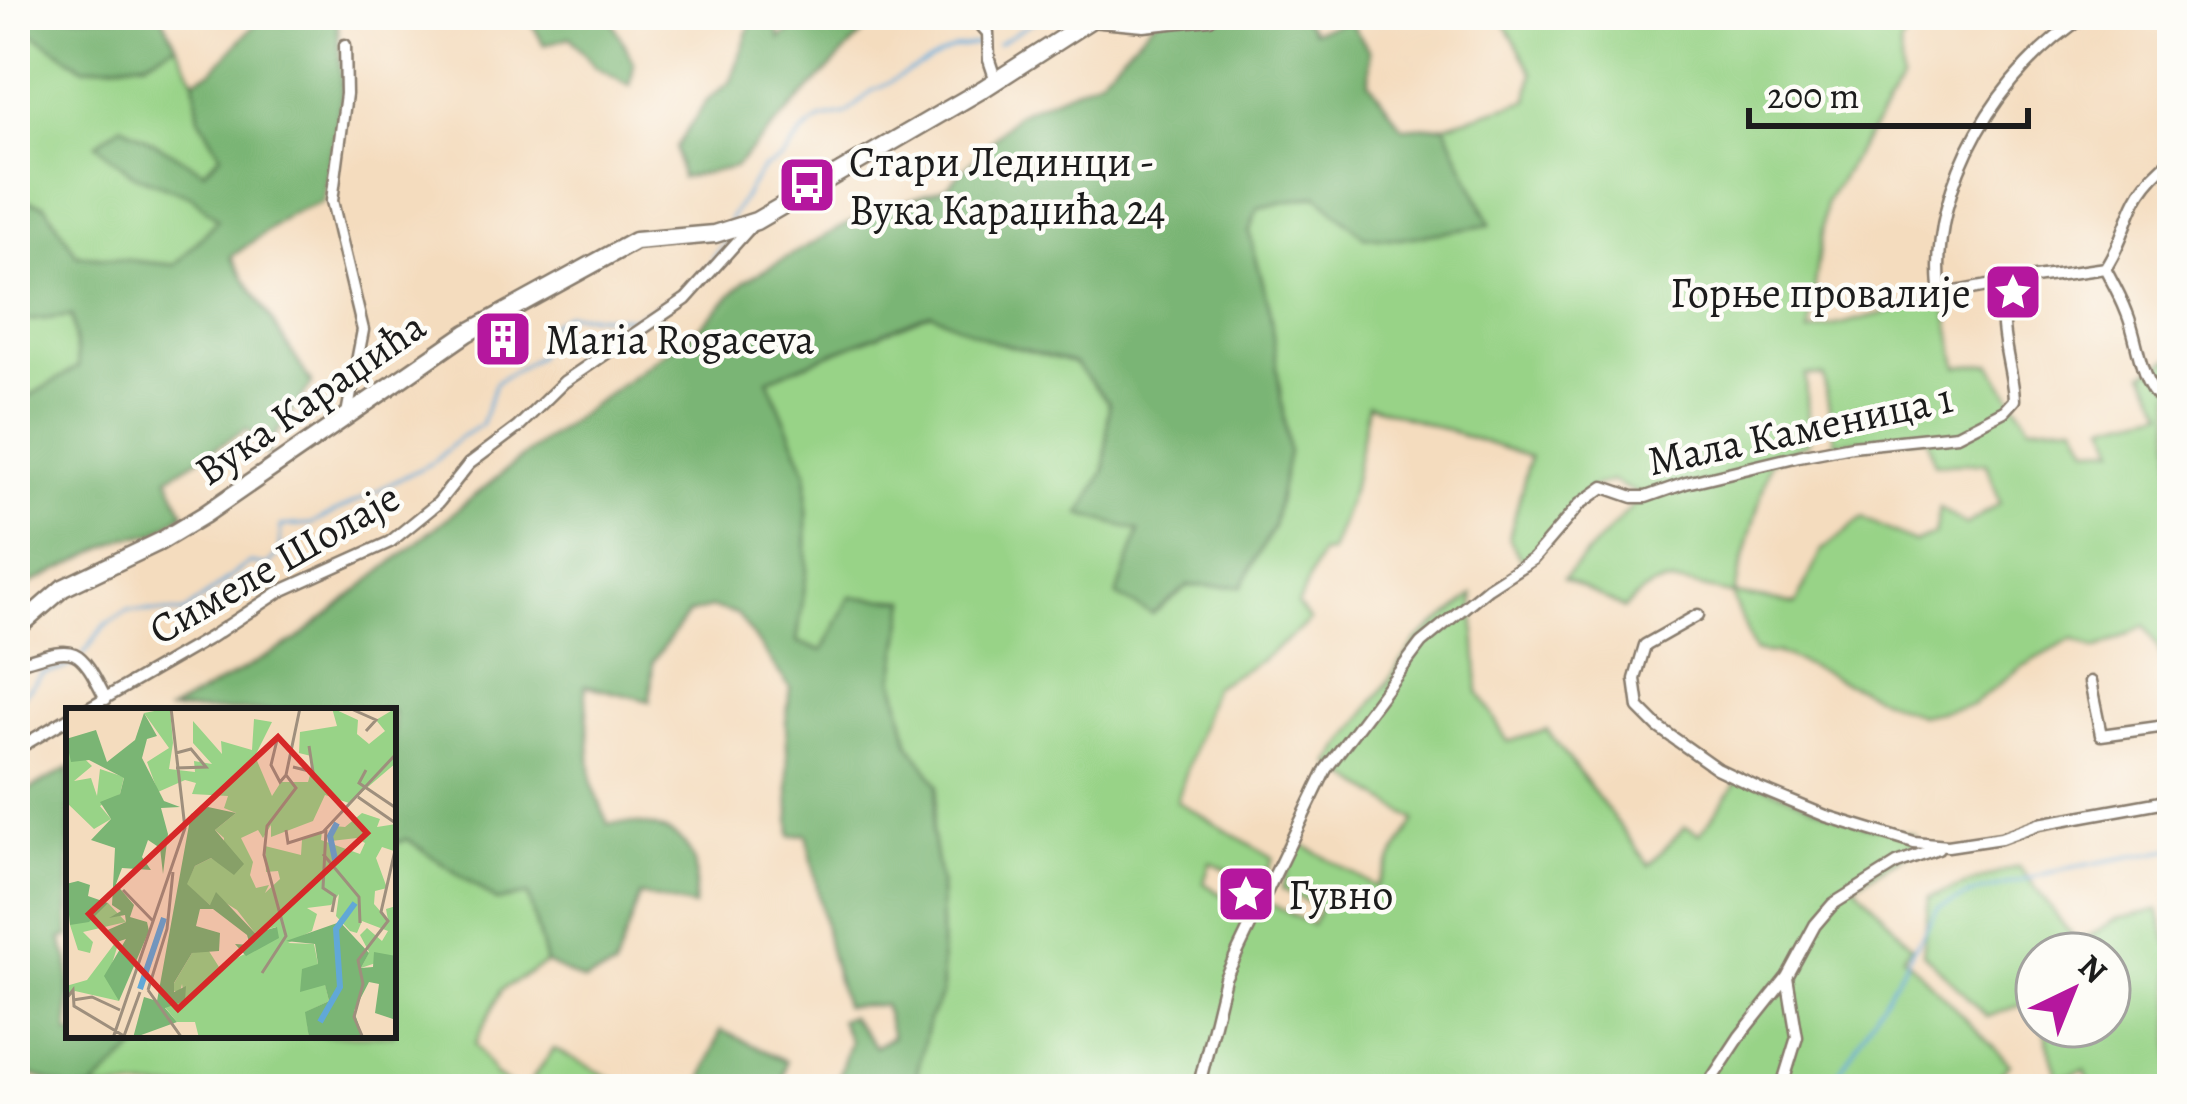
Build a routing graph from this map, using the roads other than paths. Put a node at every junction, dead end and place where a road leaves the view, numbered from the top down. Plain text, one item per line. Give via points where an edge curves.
1 (972, 15) edge
2 (2086, 15) edge
3 (1094, 18) edge
4 (1210, 19) dead end
5 (345, 45) dead end
6 (996, 81) junction
7 (2172, 158) edge
8 (756, 221) junction
9 (2105, 268) junction
10 (2014, 281) junction
11 (2172, 409) edge
12 (347, 414) junction
13 (1698, 615) dead end
14 (15, 630) edge
15 (15, 664) edge
16 (2090, 682) dead end
17 (106, 699) junction
18 (89, 708) edge
19 (66, 720) edge
20 (2172, 733) edge
21 (15, 750) edge
22 (2172, 800) edge
23 (1948, 846) junction
24 (1787, 977) junction
25 (1198, 1089) edge
26 (1705, 1089) edge
27 (1781, 1089) edge

1 - 6 street via 988,33
2 - 10 street via 2026,62 1997,100 1977,129 1951,202 1940,288
3 - 4 street via 1144,26
3 - 6 street, Вука Караџића
5 - 12 street via 332,201 363,330
6 - 8 street, Вука Караџића
7 - 9 street via 2132,202
8 - 12 street, Вука Караџића via 715,234 635,241 467,333
8 - 17 street, Симеле Шолаје via 686,299 564,382 390,542 279,592
9 - 10 street
9 - 11 street via 2129,315 2141,368
10 - 25 street, Мала Каменица 1 via 2004,302 2014,400 2004,411 1957,434 1799,456 1646,497 1604,487 1532,560 1444,623 1396,672 1326,769 1225,978
12 - 14 street, Вука Караџића via 174,533 63,588
13 - 23 street via 1646,645 1635,679 1640,709 1658,728 1758,788 1914,844
15 - 17 street via 60,652 81,656
16 - 20 street via 2101,735 2159,727
17 - 18 street, Симеле Шолаје
19 - 21 street
22 - 23 street
23 - 24 street via 1897,864 1833,904
24 - 26 street
24 - 27 street via 1797,1036

